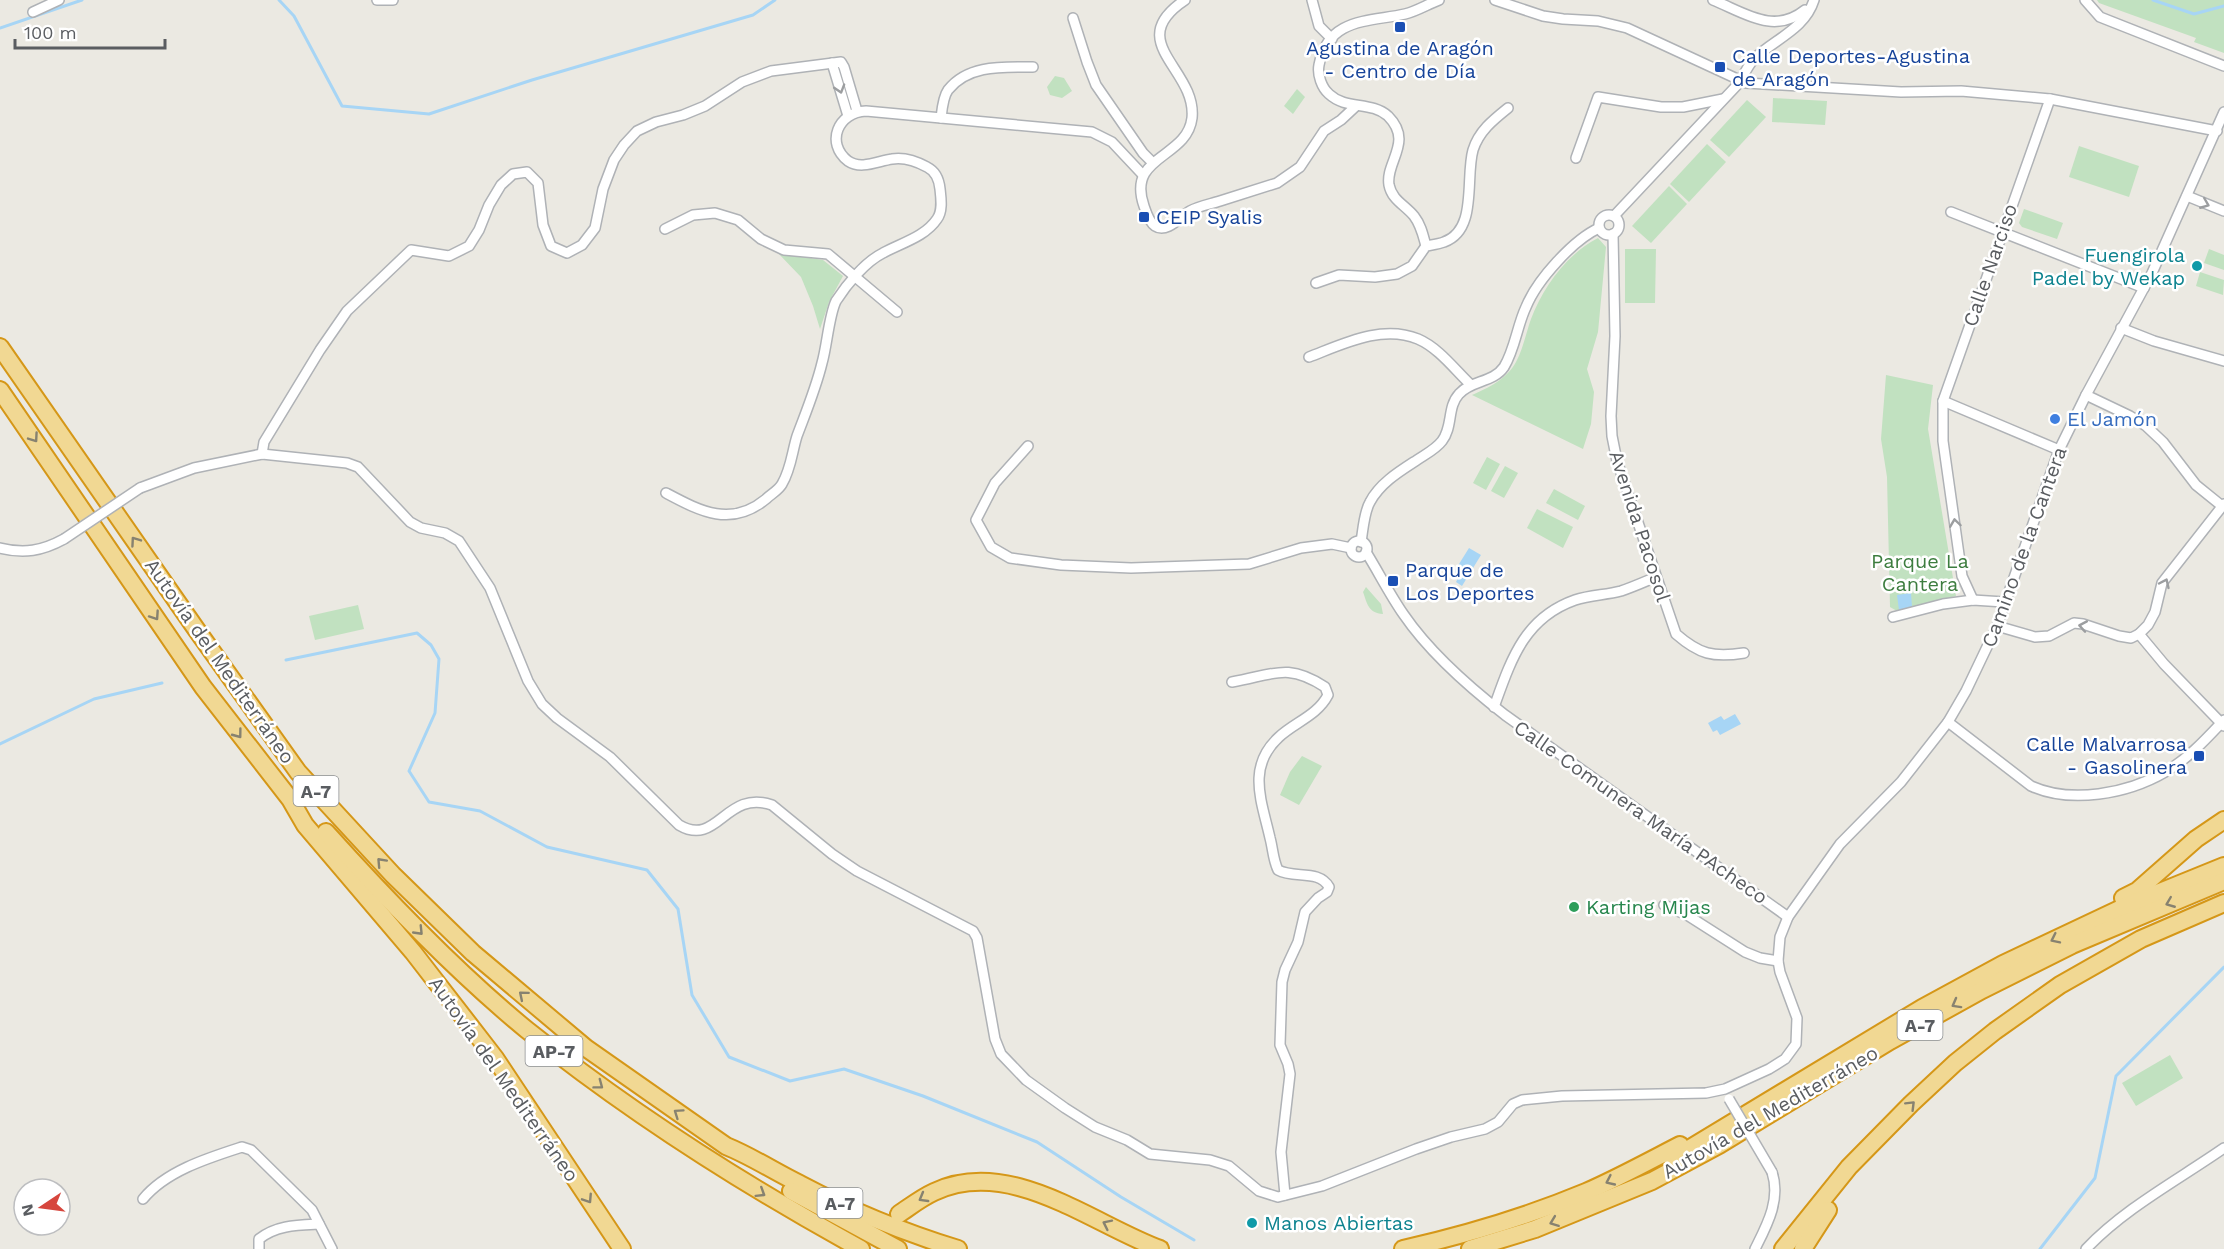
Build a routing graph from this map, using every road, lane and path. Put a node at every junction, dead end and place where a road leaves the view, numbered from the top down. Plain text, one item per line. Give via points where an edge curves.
1 (59, 0) edge
2 (377, 0) edge
3 (393, 0) edge
4 (1185, 0) edge
5 (1312, 0) edge
6 (1439, 0) edge
7 (1495, 0) edge
8 (1713, 0) edge
9 (2085, 0) edge
10 (1814, 2) edge
11 (33, 12) dead end
12 (1073, 18) dead end
13 (1332, 39) junction
14 (2224, 66) edge
15 (1033, 67) dead end
16 (1740, 82) junction
17 (1723, 99) junction
18 (2050, 99) junction
19 (1356, 106) junction
20 (1508, 108) dead end
21 (2224, 112) edge
22 (852, 113) junction
23 (941, 118) junction
24 (2219, 135) edge
25 (1576, 158) dead end
26 (1152, 162) junction
27 (1143, 175) junction
28 (2187, 196) junction
29 (2224, 211) edge
30 (1951, 212) dead end
31 (1614, 216) junction
32 (1599, 228) junction
33 (665, 229) dead end
34 (2001, 233) junction
35 (1613, 234) junction
36 (1426, 246) junction
37 (855, 277) junction
38 (1316, 283) dead end
39 (2144, 288) junction
40 (897, 312) dead end
41 (2121, 328) junction
42 (0, 347) edge
43 (1309, 357) dead end
44 (2224, 361) edge
45 (1472, 385) junction
46 (0, 390) edge
47 (2086, 395) junction
48 (1943, 401) junction
49 (1028, 446) dead end
50 (2059, 450) junction
51 (262, 454) junction
52 (666, 493) dead end
53 (2223, 505) edge
54 (1361, 542) junction
55 (0, 548) edge
56 (1351, 548) junction
57 (1366, 552) junction
58 (1656, 577) junction
59 (1973, 600) junction
60 (2004, 602) junction
61 (1893, 617) dead end
62 (1997, 626) junction
63 (2139, 634) junction
64 (1744, 653) dead end
65 (1232, 682) dead end
66 (1494, 706) junction
67 (1948, 722) junction
68 (2223, 723) edge
69 (290, 800) junction
70 (2224, 820) edge
71 (2224, 866) edge
72 (2224, 881) edge
73 (2224, 903) edge
74 (1664, 905) dead end
75 (1788, 917) junction
76 (2083, 925) junction
77 (1778, 960) junction
78 (1727, 1094) junction
79 (1719, 1129) junction
80 (726, 1146) junction
81 (1870, 1147) junction
82 (2224, 1148) edge
83 (1627, 1191) junction
84 (1285, 1196) junction
85 (143, 1199) dead end
86 (899, 1214) dead end
87 (319, 1224) junction
88 (259, 1249) edge
89 (332, 1249) edge
90 (622, 1249) edge
91 (861, 1249) edge
92 (898, 1249) edge
93 (958, 1249) edge
94 (1160, 1249) edge
95 (1403, 1249) edge
96 (1470, 1249) edge
97 (1755, 1249) edge
98 (1783, 1249) edge
99 (1803, 1249) edge
100 (2086, 1249) edge

1 - 11 street
2 - 3 street
4 - 26 street via 1165,18 1159,37 1187,89 1192,118 1183,139
5 - 13 street via 1319,26
6 - 13 street via 1408,13 1354,23
7 - 16 street via 1542,16 1627,28
8 - 10 street via 1779,23
9 - 14 street via 2100,17
10 - 16 street via 1794,29 1753,60
12 - 26 street via 1096,85
13 - 19 street via 1320,57 1322,84 1329,94
15 - 23 street via 973,71 947,91
16 - 17 street
16 - 18 street via 1889,92 1961,91
17 - 25 street via 1661,106 1598,98
17 - 31 street
18 - 24 street
18 - 34 street, Calle Narciso
19 - 27 street via 1324,131 1288,178 1194,209 1169,226 1154,225 1147,214 1140,196
19 - 36 street via 1377,109 1396,129 1399,142 1389,183 1393,196 1418,223
20 - 36 street via 1483,130 1474,148 1468,211 1460,231 1445,242
21 - 24 street, Camino de la Cantera
22 - 23 street
22 - 37 street via 839,124 835,139 838,150 849,161 858,165 915,160 931,169 939,180 942,201 938,219 926,230 881,254
22 - 51 street via 836,62 771,71 742,82 705,106 637,131 614,160 595,228 582,245 567,253 551,246 543,225 538,183 527,172 513,174 501,185 469,246 449,256 411,250 347,311 264,442
23 - 27 street via 1092,132 1112,142
24 - 28 street, Camino de la Cantera
26 - 27 street
28 -> 29 street
28 - 39 street, Camino de la Cantera
30 - 34 street
31 - 32 street via 1601,219
31 - 35 street via 1619,226
32 - 35 street
32 - 45 street via 1586,235 1540,282 1499,373
33 - 37 street via 693,216 716,213 738,220 784,250 828,254
34 - 39 street
34 - 48 street, Calle Narciso
35 - 58 street, Avenida Pacosol via 1612,436
36 - 38 street via 1412,266 1396,274 1339,275
37 - 40 street
37 - 52 street via 836,303 822,364 781,486 757,507 735,515 712,515
39 - 41 street, Camino de la Cantera
41 - 44 street
41 - 47 street, Camino de la Cantera
80 -> 42 highway, Autovía del Mediterráneo / A-7 via 586,1048 473,952 393,875 298,772
43 - 45 street via 1371,335 1397,334 1419,339
45 - 54 street via 1455,400 1451,421 1437,447 1382,485 1369,503
46 -> 69 highway, Autovía del Mediterráneo / A-7 via 203,687
47 - 50 street, Camino de la Cantera
47 - 53 street via 2146,426 2196,484
48 - 50 street
59 -> 48 street, Calle Narciso via 1962,576 1943,441
49 - 56 street via 995,483 976,520 991,547 1010,558 1061,565 1191,568 1249,564 1301,548 1332,544
50 - 60 street, Camino de la Cantera
51 - 55 street, bridge via 194,468 140,488 49,547 33,551
51 - 84 street via 358,467 410,522 459,541 490,588 528,681 542,704 610,757 679,825 698,832 737,806 761,801 772,805 857,871 973,931 995,1039 1001,1054 1026,1080 1095,1127 1150,1154 1209,1160 1229,1167 1259,1191
63 -> 53 street via 2155,612 2162,584
54 - 56 street via 1355,542
54 - 57 street
56 - 57 street via 1357,556
57 - 66 street, Calle Comunera María PAcheco via 1418,633
58 - 64 street, Avenida Pacosol via 1676,634 1693,649 1724,656
58 - 66 street via 1620,591 1574,601 1545,618 1510,661
59 - 60 street
59 - 61 street
60 - 62 street, Camino de la Cantera
63 -> 62 street via 2131,638 2119,636 2074,623 2049,636 2035,637
62 - 67 street, Camino de la Cantera
63 - 68 street
65 - 84 street via 1283,671 1297,672 1325,687 1328,695 1313,714 1278,738 1263,758 1258,776 1278,870 1319,877 1329,887 1305,912 1282,982 1280,1045 1290,1074 1281,1152
66 - 75 street, Calle Comunera María PAcheco
67 - 68 street via 2031,786 2060,796 2106,793 2139,784 2186,758
67 - 75 street, Camino de la Cantera via 1901,782 1840,844
69 -> 90 highway, Autovía del Mediterráneo / A-7 via 305,825 413,951 488,1049
69 -> 91 highway, AP-7 via 313,818 431,944 534,1035 680,1142
70 - 76 highway via 2137,891 2100,910
71 - 76 highway
72 -> 83 highway, Autovía del Mediterráneo / A-7 via 2072,945 1982,990 1719,1145
81 -> 73 highway, A-7 via 1955,1063 2060,985 2141,939
74 - 77 street via 1745,952
75 - 77 street, Camino de la Cantera via 1780,937
76 -> 79 highway via 1922,1008
77 - 78 street via 1797,1018 1796,1044 1785,1059
78 - 84 street via 1522,1100 1485,1129 1451,1137
78 - 97 street, bridge via 1774,1180 1772,1214
79 - 83 highway
79 -> 95 highway via 1545,1208 1480,1230
80 - 92 highway via 748,1166
80 - 93 highway, Autovía del Mediterráneo / A-7 via 868,1217
81 - 98 highway, A-7
81 - 99 highway
82 - 100 street via 2135,1208
83 -> 96 highway, Autovía del Mediterráneo / A-7 via 1535,1229
85 - 87 street via 151,1189 184,1169 242,1146 252,1150 312,1210
94 -> 86 highway via 1053,1198 999,1184 979,1182 936,1191
87 - 88 street via 291,1225 268,1232 259,1239
87 - 89 street

